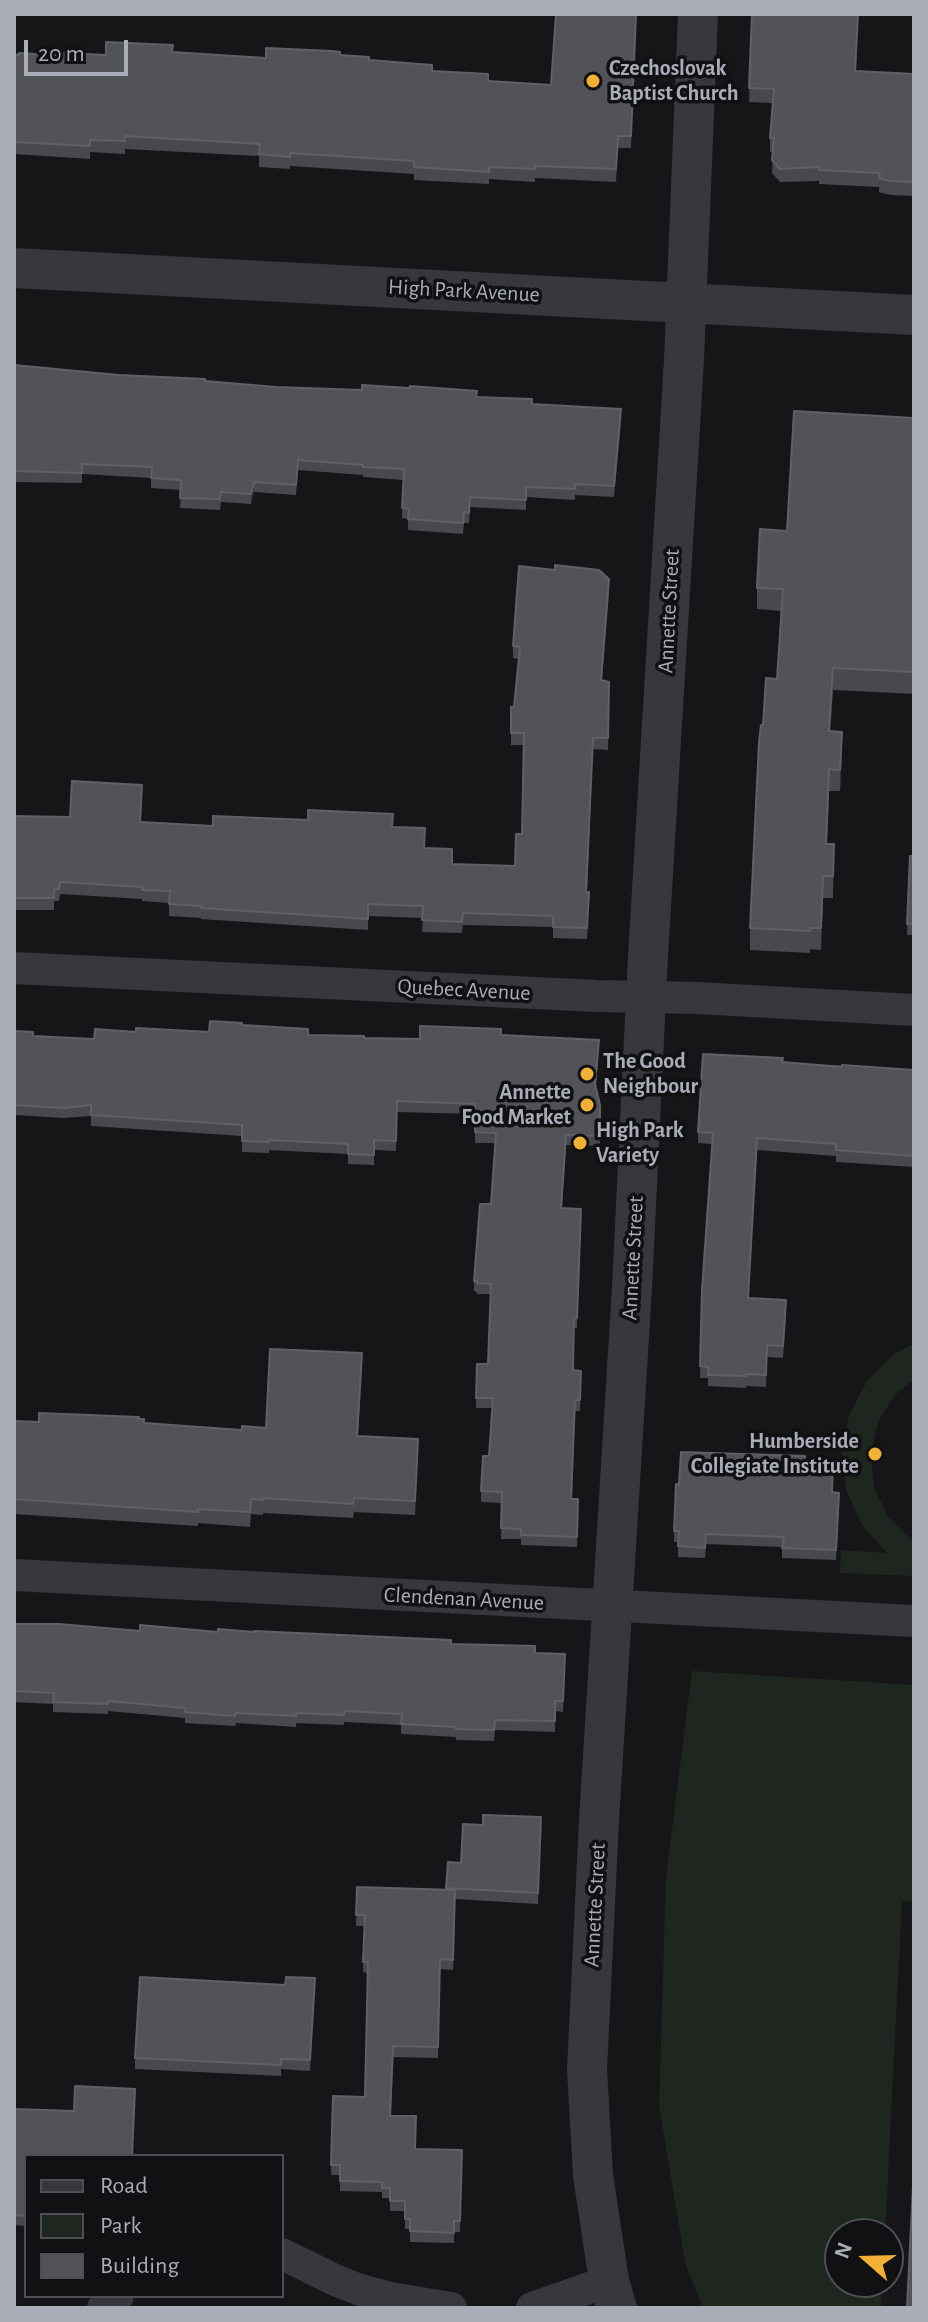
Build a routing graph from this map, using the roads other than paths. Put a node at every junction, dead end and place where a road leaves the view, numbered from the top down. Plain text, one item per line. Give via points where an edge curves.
1 (698, 14) edge
2 (14, 268) edge
3 (686, 302) junction
4 (914, 315) edge
5 (14, 968) edge
6 (647, 997) junction
7 (914, 1010) edge
8 (14, 1575) edge
9 (612, 1607) junction
10 (914, 1621) edge
11 (284, 2255) edge
12 (613, 2294) edge
13 (451, 2308) edge
14 (532, 2308) edge

1 - 3 street, Annette Street
2 - 3 street, High Park Avenue
3 - 4 street, High Park Avenue
3 - 6 street, Annette Street
5 - 6 street, Quebec Avenue
6 - 7 street, Quebec Avenue
6 - 9 street, Annette Street
8 - 9 street, Clendenan Avenue
9 - 10 street, Clendenan Avenue
9 - 12 street, Annette Street via 587,2070 593,2175
11 - 13 street via 360,2290
12 - 14 street

